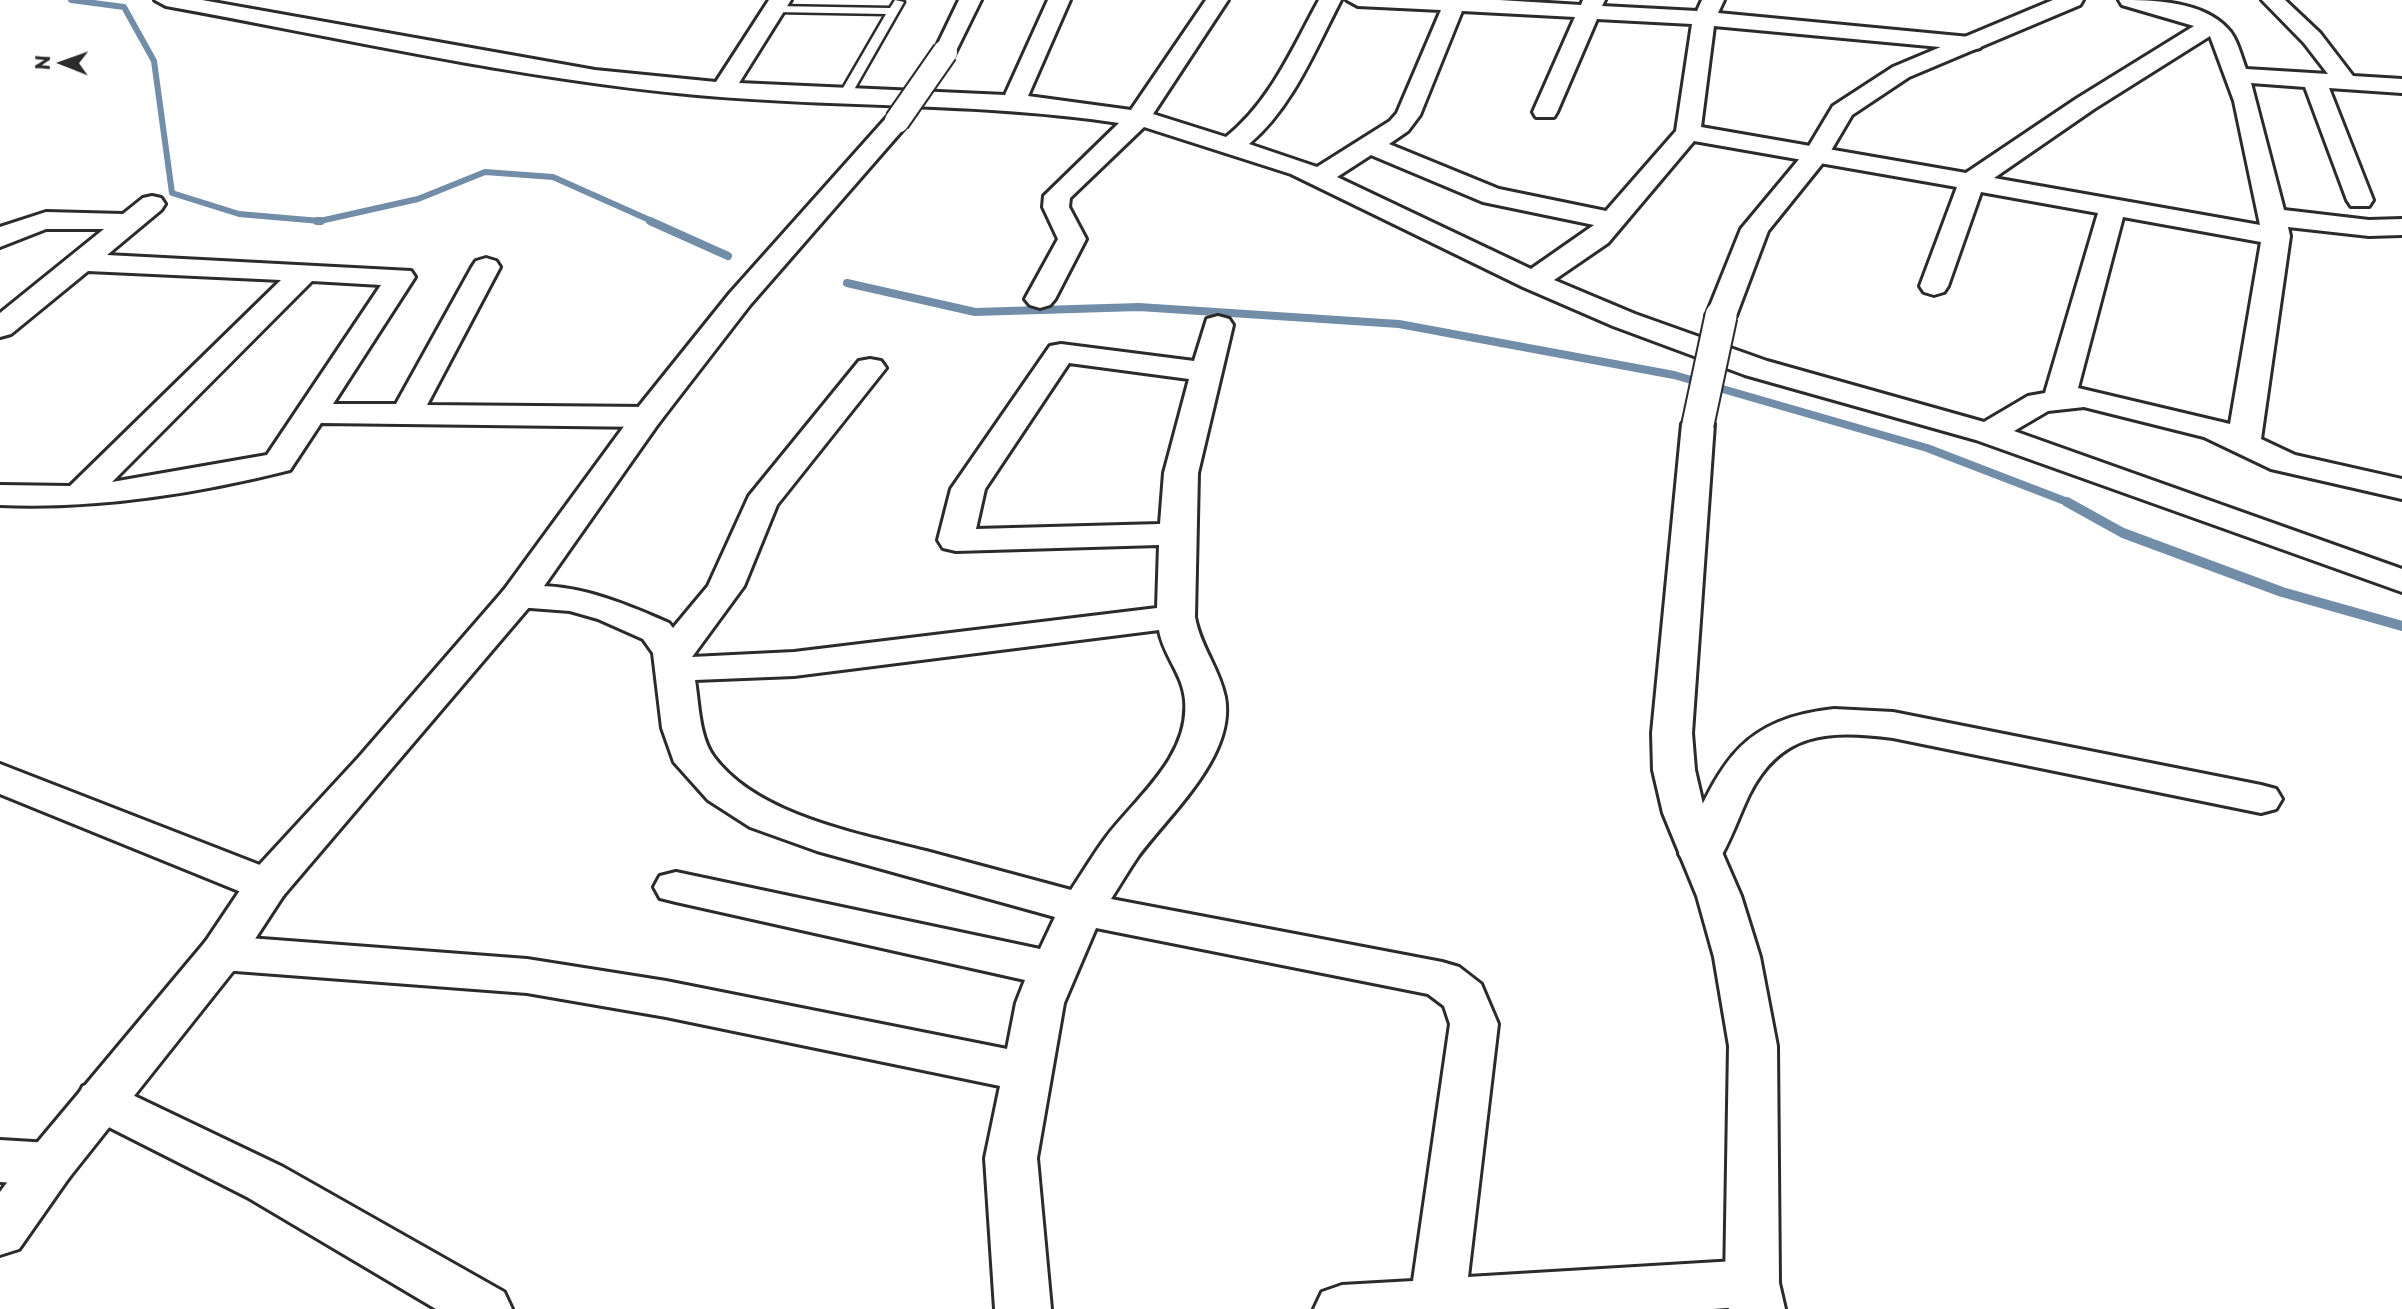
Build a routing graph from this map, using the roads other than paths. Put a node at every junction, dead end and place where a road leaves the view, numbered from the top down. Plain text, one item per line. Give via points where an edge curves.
1 (166, 0) edge
2 (970, 0) edge
3 (1059, 0) edge
4 (1217, 0) edge
5 (1330, 0) edge
6 (1358, 0) edge
7 (2072, 0) edge
8 (2130, 0) edge
9 (2273, 0) edge
10 (1421, 1) edge
11 (775, 3) edge
12 (1454, 4) junction
13 (897, 6) edge
14 (1591, 6) edge
15 (1708, 9) edge
16 (2211, 25) junction
17 (1972, 43) junction
18 (2236, 75) junction
19 (2314, 80) junction
20 (2346, 82) junction
21 (2402, 86) edge
22 (723, 89) junction
23 (845, 95) junction
24 (1013, 103) junction
25 (1545, 112) dead end
26 (1138, 118) junction
27 (1688, 132) junction
28 (1231, 145) junction
29 (1372, 146) junction
30 (1817, 154) junction
31 (1318, 178) junction
32 (1972, 181) junction
33 (2360, 200) dead end
34 (152, 204) dead end
35 (2113, 206) junction
36 (1612, 220) junction
37 (129, 223) junction
38 (2274, 227) junction
39 (2402, 227) edge
40 (0, 239) edge
41 (82, 262) junction
42 (486, 267) dead end
43 (303, 273) junction
44 (1533, 281) junction
45 (1934, 286) dead end
46 (1040, 299) dead end
47 (1218, 325) dead end
48 (0, 328) edge
49 (870, 368) dead end
50 (1206, 372) junction
51 (2059, 399) junction
52 (408, 411) junction
53 (311, 412) junction
54 (647, 417) junction
55 (1988, 433) junction
56 (2244, 442) junction
57 (2402, 489) edge
58 (0, 495) edge
59 (79, 496) junction
60 (1177, 534) junction
61 (2402, 581) edge
62 (517, 598) junction
63 (1176, 617) junction
64 (674, 660) junction
65 (0, 778) edge
66 (2261, 799) dead end
67 (1701, 854) junction
68 (267, 885) junction
69 (676, 887) dead end
70 (1082, 909) junction
71 (222, 953) junction
72 (1053, 969) junction
73 (1025, 1072) junction
74 (101, 1100) junction
75 (0, 1161) edge
76 (50, 1164) junction
77 (0, 1233) edge
78 (1754, 1296) edge
79 (1438, 1301) junction
80 (484, 1309) edge
81 (1023, 1309) edge
82 (1342, 1309) edge

1 - 22 street via 594,77
2 - 54 street, bridge via 944,52 897,121 740,299
3 - 24 street
4 - 26 street
5 - 28 street via 1259,123
6 - 10 street
7 - 17 street
8 - 16 street
9 - 20 street via 2312,38
10 - 12 street
11 - 13 lane
11 - 22 street
12 - 14 street
12 - 29 street via 1408,115
13 - 23 lane
14 - 15 street
14 - 25 street
15 - 17 street
15 - 27 street
16 - 18 street via 2221,34
16 - 32 street
17 - 30 street via 1900,72 1865,93 1842,111
18 - 19 street
18 - 38 street
19 - 20 street
19 - 33 street
20 - 21 street
22 - 23 street
23 - 24 street
24 - 26 street
26 - 28 street
26 - 46 street via 1057,196 1056,207 1072,239
27 - 30 street
27 - 36 street
28 - 31 street
29 - 31 street
29 - 36 street via 1492,196
30 - 32 street
30 - 67 street, bridge via 1755,229 1721,316 1698,424 1672,733 1674,770 1684,813
31 - 44 street
32 - 35 street
32 - 45 street
34 - 37 street
35 - 38 street
35 - 51 street
36 - 44 street via 1598,237
37 - 40 street via 44,219 17,227
37 - 41 street
38 - 39 street
38 - 56 street
41 - 43 street
41 - 48 street
42 - 52 street
43 - 53 street via 401,277
43 - 59 street
44 - 55 street via 1756,368
47 - 50 street
49 - 64 street via 761,503 726,586
50 - 60 street via 1181,473
50 - 60 street via 1060,353 968,489 956,540
51 - 55 street via 2039,403
51 - 56 street via 2109,401
52 - 53 street
52 - 54 street
53 - 59 street via 278,463
54 - 62 street
55 - 61 street
56 - 57 street via 2283,462
58 - 59 street
60 - 63 street
62 - 64 street via 572,600 611,611 656,631
62 - 68 street
63 - 64 street via 794,664
63 - 70 street via 1180,640 1202,689 1206,725 1183,773 1122,847
64 - 70 street via 682,728 695,762 723,790 765,817 832,841
65 - 68 street
66 - 67 street via 1893,725 1856,720 1817,722 1779,734 1748,762
67 - 78 street via 1737,957 1753,1046
68 - 71 street
69 - 72 street
70 - 72 street
70 - 79 street via 1442,979 1464,996 1474,1024
71 - 73 street via 527,976 666,999
71 - 74 street
72 - 73 street via 1040,1003
73 - 81 street via 1011,1158
74 - 76 street
74 - 80 street via 265,1182
75 - 76 street
76 - 77 street
78 - 79 street
79 - 82 street

